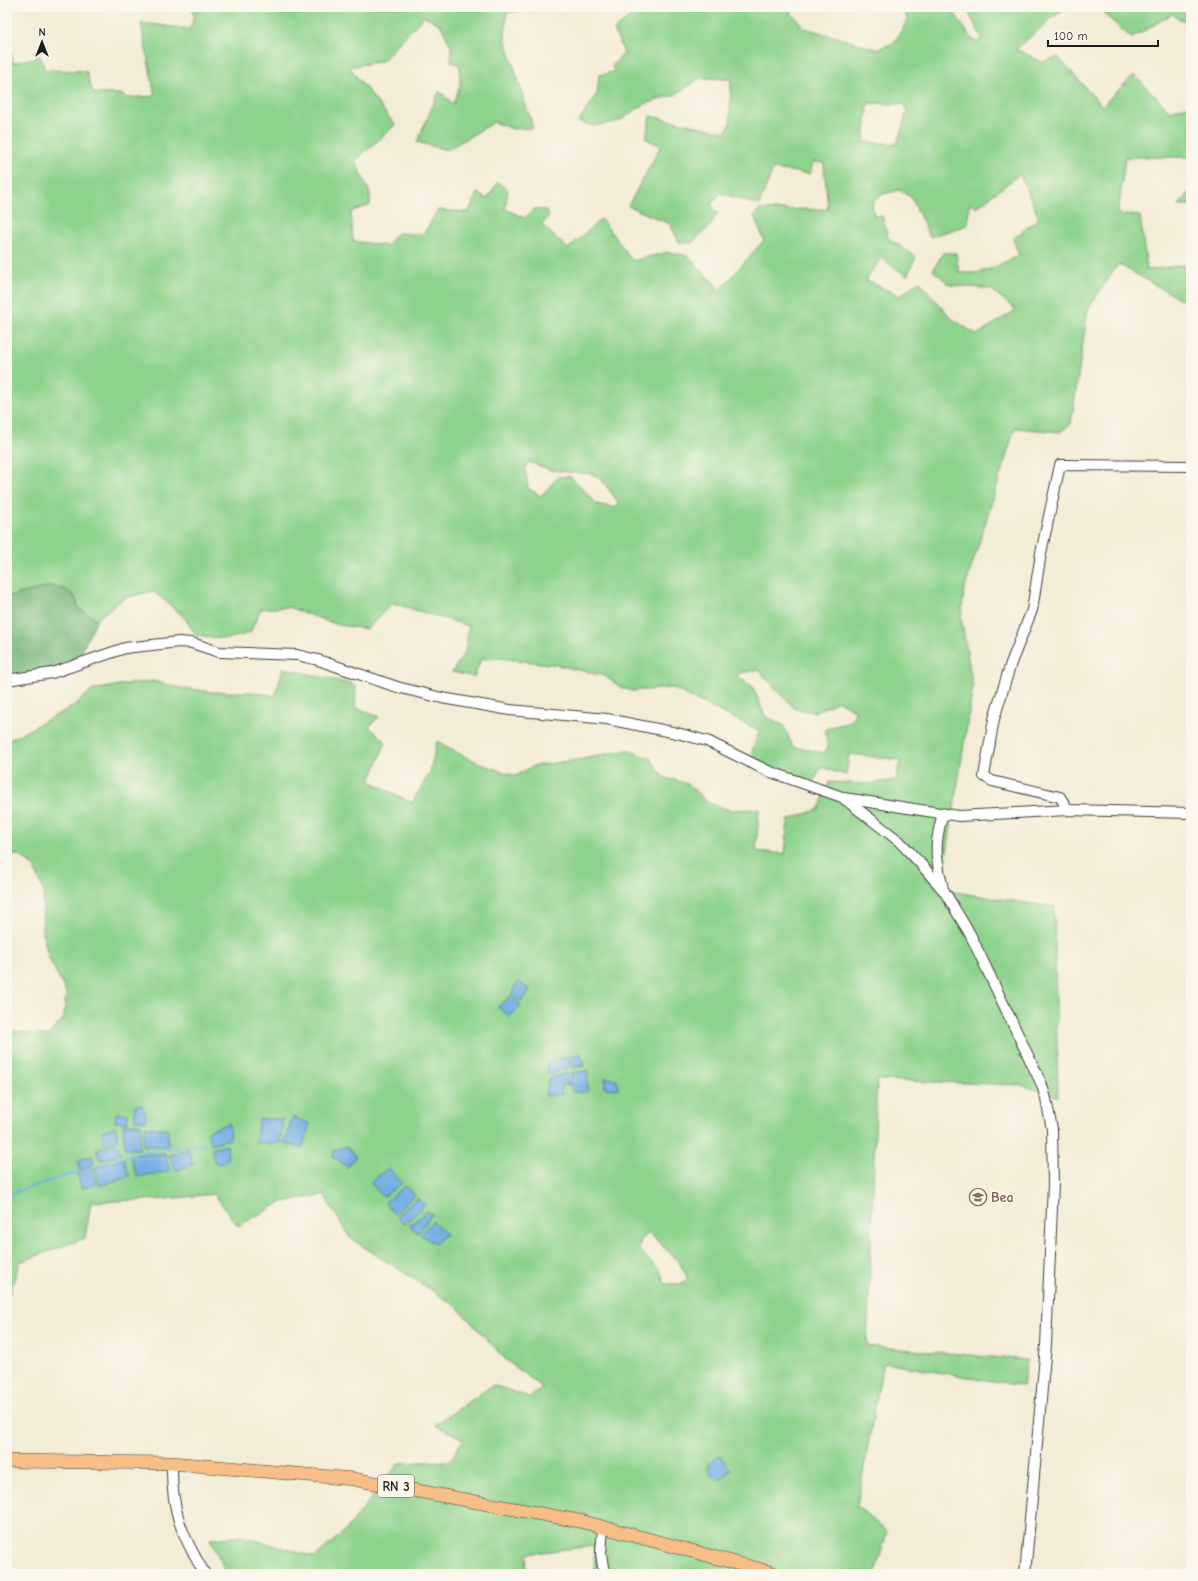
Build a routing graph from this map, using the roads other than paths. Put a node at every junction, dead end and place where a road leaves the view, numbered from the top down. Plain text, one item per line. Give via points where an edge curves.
1 (1191, 466) edge
2 (7, 680) edge
3 (842, 797) junction
4 (1068, 810) junction
5 (1191, 813) edge
6 (943, 814) junction
7 (944, 891) junction
8 (7, 1461) edge
9 (172, 1463) junction
10 (603, 1527) junction
11 (205, 1574) edge
12 (604, 1574) edge
13 (776, 1574) edge
14 (1026, 1574) edge

1 - 4 street via 1060,465 1032,610 1011,663 994,719 984,776 992,781 1060,797
2 - 3 street via 52,673 125,648 179,642 237,654 297,655 397,687 442,698 510,710 607,719 677,733 706,741 768,771
3 - 6 street via 910,806
3 - 7 street via 899,841
4 - 5 street
4 - 6 street
6 - 7 street via 935,853
7 - 14 street via 970,934 1024,1044 1046,1099 1052,1129 1053,1184 1046,1345
8 - 9 main road, RN 3
9 - 10 main road, RN 3 via 353,1479 536,1512
9 - 11 street via 172,1482 179,1523
10 - 12 street via 601,1553
10 - 13 main road, RN 3

